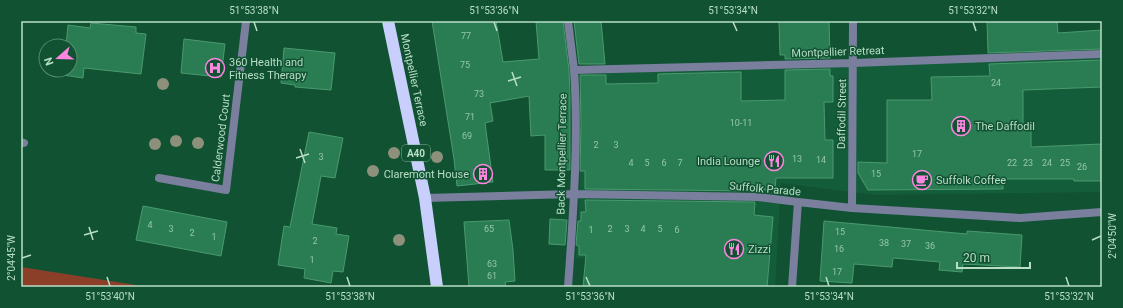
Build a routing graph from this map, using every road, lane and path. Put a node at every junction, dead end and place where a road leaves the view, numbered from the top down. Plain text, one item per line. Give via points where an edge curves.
1 (246, 21) edge
2 (388, 21) edge
3 (568, 21) edge
4 (853, 21) edge
5 (1102, 54) edge
6 (853, 63) junction
7 (574, 70) junction
8 (159, 178) dead end
9 (574, 194) junction
10 (425, 198) junction
11 (798, 202) junction
12 (852, 208) junction
13 (1102, 212) edge
14 (437, 287) edge
15 (568, 287) edge
16 (792, 287) edge

1 - 8 street, Calderwood Court via 226,190
2 - 10 highway, Montpellier Terrace / A40
3 - 7 street, Back Montpellier Terrace
4 - 6 street, Daffodil Street
5 - 6 street, Montpellier Retreat
6 - 7 street, Montpellier Retreat
6 - 12 street, Daffodil Street
7 - 9 street, Back Montpellier Terrace
9 - 10 street, Suffolk Parade
9 - 11 street, Suffolk Parade via 758,197
9 - 15 street, Back Montpellier Terrace
10 - 14 highway, Montpellier Terrace / A40
11 - 12 street, Suffolk Parade
11 - 16 street
12 - 13 street, Suffolk Parade via 1020,218

